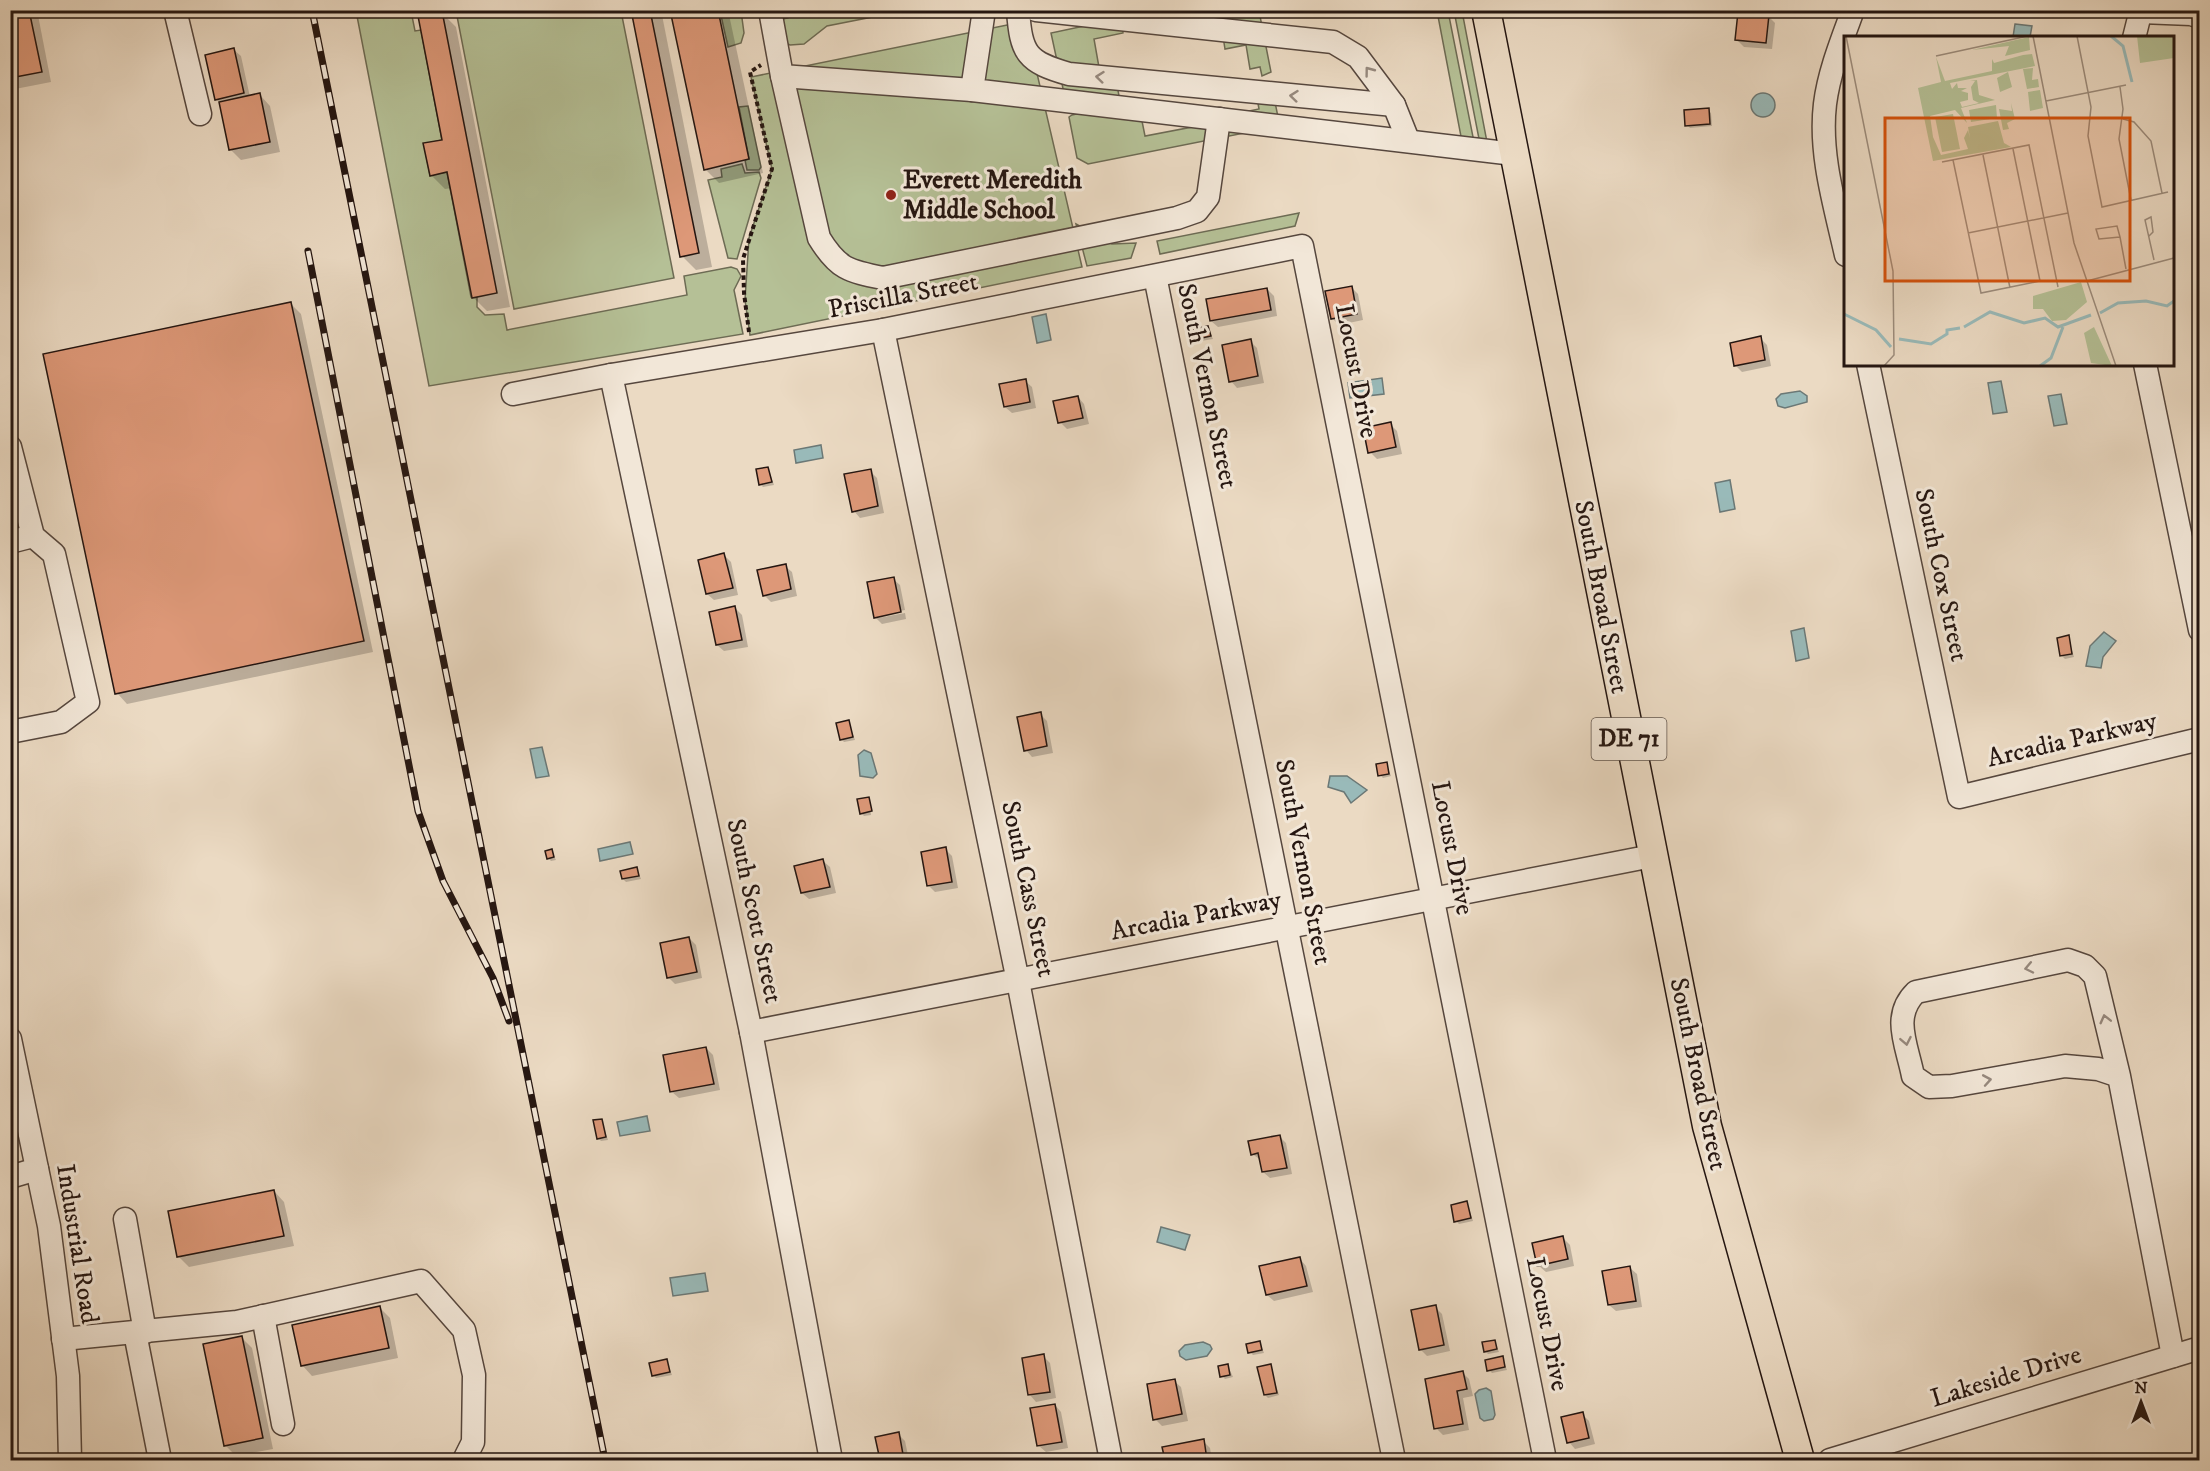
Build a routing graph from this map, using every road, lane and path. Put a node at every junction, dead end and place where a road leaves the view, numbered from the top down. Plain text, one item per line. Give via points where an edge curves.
1 (175, 10) edge
2 (770, 10) edge
3 (984, 10) edge
4 (1018, 10) edge
5 (1036, 10) edge
6 (1486, 10) edge
7 (1853, 10) edge
8 (2141, 11) edge
9 (2199, 17) edge
10 (2135, 36) edge
11 (779, 66) junction
12 (972, 90) junction
13 (1394, 105) junction
14 (200, 114) dead end
15 (1219, 119) junction
16 (1408, 140) junction
17 (1514, 154) junction
18 (1302, 246) joint
19 (1844, 250) edge
20 (1155, 276) junction
21 (883, 330) junction
22 (753, 352) junction
23 (1868, 366) edge
24 (2145, 366) edge
25 (610, 375) junction
26 (513, 394) dead end
27 (11, 448) edge
28 (33, 536) junction
29 (10, 543) edge
30 (2199, 630) edge
31 (10, 732) edge
32 (2199, 739) edge
33 (1959, 797) joint
34 (1652, 856) junction
35 (1433, 900) junction
36 (1288, 926) junction
37 (1018, 981) junction
38 (751, 1032) junction
39 (10, 1039) edge
40 (2119, 1076) junction
41 (37, 1169) junction
42 (10, 1177) edge
43 (125, 1219) dead end
44 (263, 1316) junction
45 (140, 1333) junction
46 (63, 1339) junction
47 (2199, 1348) edge
48 (2174, 1356) junction
49 (283, 1424) dead end
50 (160, 1460) edge
51 (70, 1461) edge
52 (464, 1461) edge
53 (831, 1461) edge
54 (1111, 1461) edge
55 (1394, 1461) edge
56 (1545, 1461) edge
57 (1800, 1461) edge
58 (1830, 1461) edge

1 - 14 street
2 - 11 street
3 - 12 street
13 -> 4 street via 1069,74 1040,65 1020,41
13 -> 5 street via 1358,57 1333,42
6 - 17 main road, South Broad Street / DE 71
7 - 19 street via 1837,51 1825,104 1826,161
8 - 9 street
8 - 10 street
11 - 12 street
11 - 15 street via 819,238 832,260 855,272 883,278 1197,211 1208,197
11 - 22 path via 750,72 772,169 743,259
12 - 15 street
13 - 16 street
15 - 16 street
16 - 17 street
17 - 34 main road, South Broad Street / DE 71
18 - 20 street, Priscilla Street
18 - 35 street, Locust Drive
20 - 21 street, Priscilla Street
20 - 36 street, South Vernon Street
21 - 22 street, Priscilla Street
21 - 37 street, South Cass Street
22 - 25 street, Priscilla Street
23 - 33 street, South Cox Street
24 - 30 street
25 - 26 street, Priscilla Street
25 - 38 street, South Scott Street
27 - 28 street
28 - 29 street
28 - 31 street via 54,554 88,702 62,722
32 - 33 street, Arcadia Parkway
34 - 35 street, Arcadia Parkway
34 - 57 main road, South Broad Street / DE 71 via 1707,1126
35 - 36 street, Arcadia Parkway
35 - 56 street, Locust Drive
36 - 37 street, Arcadia Parkway
36 - 55 street, South Vernon Street
37 - 38 street, Arcadia Parkway
37 - 54 street, South Cass Street
38 - 53 street, South Scott Street
39 - 41 street, Industrial Road
40 -> 40 street via 2095,976 2085,966 2067,960 1916,992 1905,1003 1901,1017 1913,1076 1929,1088 2065,1066 2098,1069
40 - 48 street
41 - 42 street
41 - 46 street, Industrial Road via 49,1226
43 - 45 street
44 - 45 street
44 - 49 street
44 - 52 street via 421,1281 464,1330 474,1375 473,1442
45 - 46 street
45 - 50 street
46 - 51 street, Industrial Road
47 - 48 street, Lakeside Drive
48 - 58 street, Lakeside Drive

